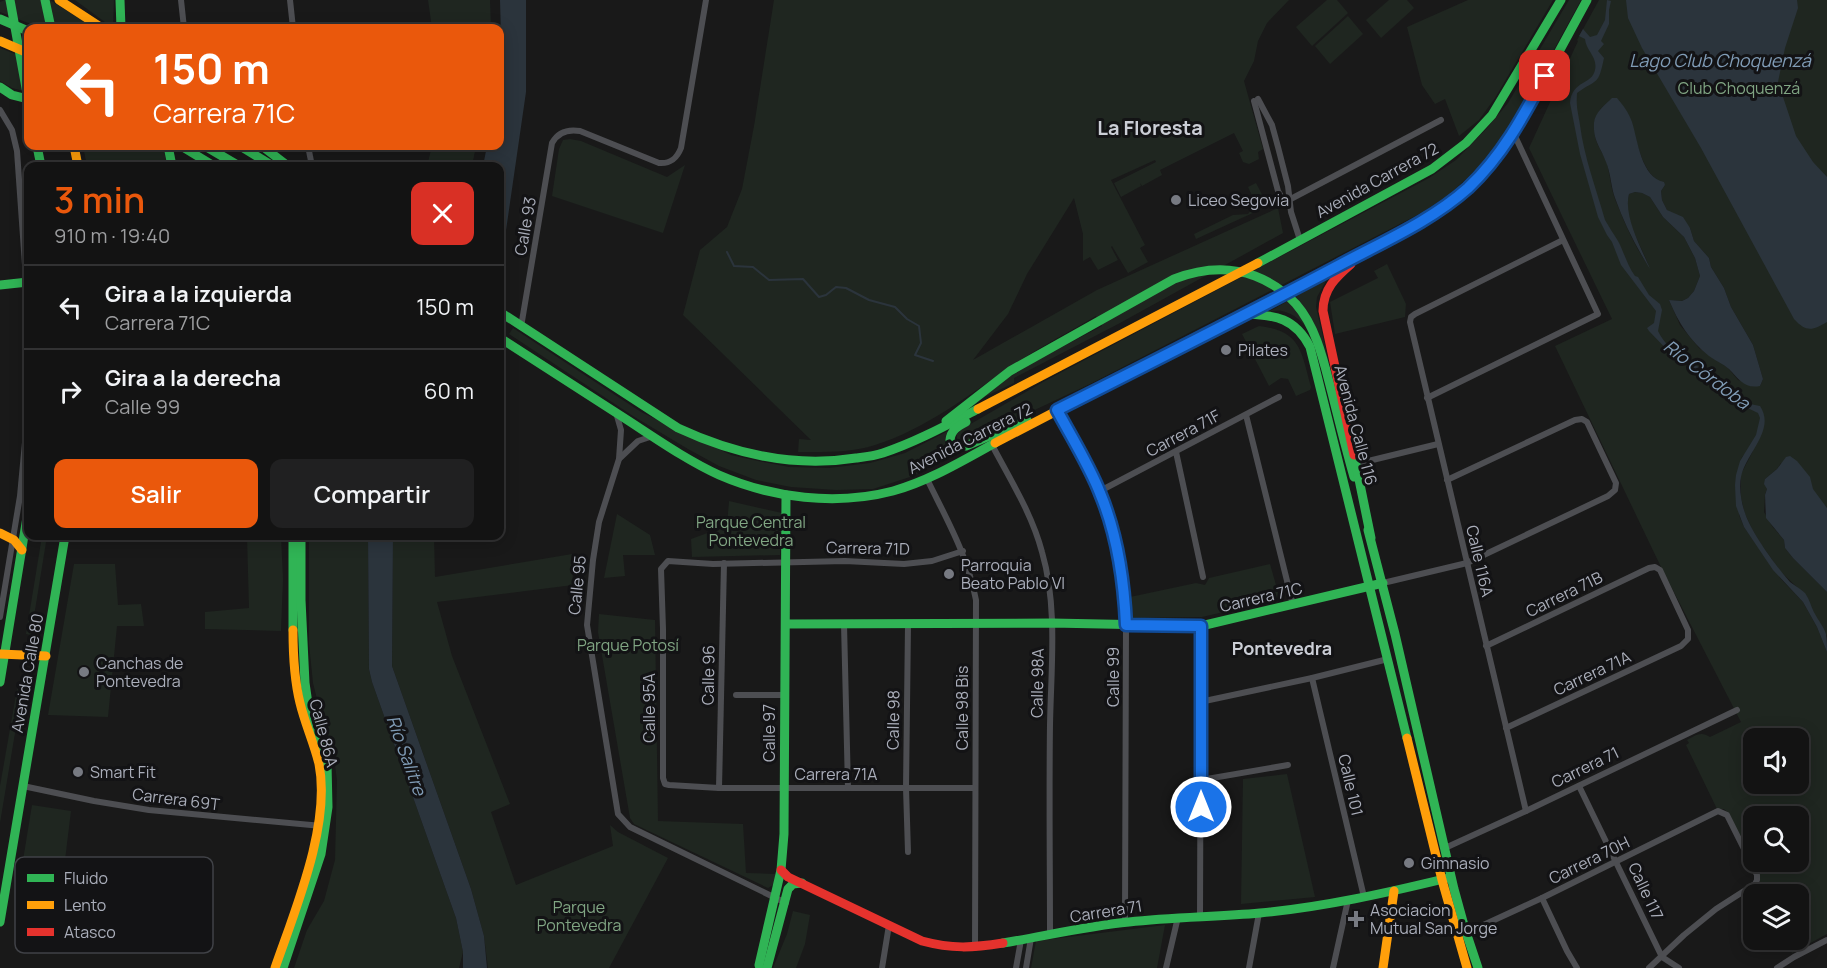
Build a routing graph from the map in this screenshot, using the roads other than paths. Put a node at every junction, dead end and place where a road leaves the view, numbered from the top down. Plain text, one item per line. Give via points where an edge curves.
1 (10, 0) edge
2 (45, 0) edge
3 (59, 0) edge
4 (120, 0) edge
5 (181, 0) edge
6 (290, 0) edge
7 (706, 0) edge
8 (1561, 0) edge
9 (1587, 0) edge
10 (0, 19) edge
11 (50, 24) edge
12 (96, 24) edge
13 (121, 24) edge
14 (183, 24) edge
15 (293, 24) edge
16 (24, 29) edge
17 (0, 41) edge
18 (24, 51) edge
19 (24, 77) edge
20 (0, 87) edge
21 (24, 98) edge
22 (0, 110) edge
23 (1441, 120) dead end
24 (1514, 134) junction
25 (1504, 147) junction
26 (1519, 148) junction
27 (188, 150) edge
28 (212, 150) edge
29 (247, 150) edge
30 (267, 150) edge
31 (207, 162) edge
32 (231, 162) edge
33 (266, 162) edge
34 (283, 162) edge
35 (1287, 201) junction
36 (1300, 240) junction
37 (1563, 240) junction
38 (1372, 247) junction
39 (24, 251) edge
40 (24, 282) edge
41 (0, 285) edge
42 (1245, 314) junction
43 (504, 315) edge
44 (521, 327) junction
45 (504, 341) edge
46 (1010, 392) junction
47 (1279, 397) dead end
48 (1427, 398) junction
49 (1057, 410) junction
50 (615, 412) junction
51 (1246, 415) junction
52 (932, 433) junction
53 (653, 436) junction
54 (1438, 444) junction
55 (992, 445) junction
56 (1176, 452) junction
57 (619, 459) junction
58 (24, 460) edge
59 (1356, 464) junction
60 (926, 478) junction
61 (1447, 480) junction
62 (1100, 491) junction
63 (786, 495) junction
64 (0, 534) edge
65 (24, 537) edge
66 (1371, 538) junction
67 (14, 540) junction
68 (64, 540) edge
69 (293, 540) edge
70 (301, 540) edge
71 (22, 550) junction
72 (963, 552) junction
73 (786, 562) junction
74 (724, 563) junction
75 (1467, 563) junction
76 (664, 564) joint
77 (1203, 577) dead end
78 (1383, 583) junction
79 (1370, 586) junction
80 (1, 604) edge
81 (1293, 605) junction
82 (0, 617) edge
83 (1052, 623) junction
84 (786, 624) junction
85 (844, 624) junction
86 (976, 624) junction
87 (908, 625) junction
88 (1126, 625) junction
89 (1201, 626) junction
90 (1688, 639) joint
91 (1486, 646) junction
92 (2, 654) edge
93 (46, 656) junction
94 (1388, 659) junction
95 (1312, 678) junction
96 (0, 682) edge
97 (736, 695) dead end
98 (785, 695) junction
99 (1200, 702) junction
100 (1737, 710) dead end
101 (1506, 728) junction
102 (1288, 765) dead end
103 (1201, 780) junction
104 (663, 781) joint
105 (23, 786) junction
106 (1579, 786) junction
107 (719, 788) junction
108 (784, 788) junction
109 (848, 788) junction
110 (906, 788) junction
111 (975, 788) junction
112 (1526, 811) junction
113 (323, 826) junction
114 (1445, 848) junction
115 (908, 852) dead end
116 (1617, 861) junction
117 (781, 870) junction
118 (1447, 878) junction
119 (802, 883) junction
120 (1394, 891) junction
121 (1364, 897) junction
122 (776, 898) junction
123 (1542, 898) junction
124 (1348, 900) junction
125 (786, 903) junction
126 (1259, 913) junction
127 (1200, 916) junction
128 (1178, 917) junction
129 (0, 922) edge
130 (1125, 922) junction
131 (889, 925) junction
132 (1466, 933) junction
133 (1050, 935) junction
134 (1031, 938) junction
135 (1021, 940) junction
136 (1827, 940) edge
137 (975, 948) junction
138 (1463, 953) junction
139 (1662, 957) junction
140 (275, 968) edge
141 (283, 968) edge
142 (760, 968) edge
143 (767, 968) edge
144 (882, 968) edge
145 (1016, 968) edge
146 (1026, 968) edge
147 (1166, 968) edge
148 (1249, 968) edge
149 (1333, 968) edge
150 (1383, 968) edge
151 (1461, 968) edge
152 (1467, 968) edge
153 (1478, 968) edge
154 (1577, 968) edge
155 (1649, 968) edge
156 (1678, 968) edge
157 (1777, 968) edge

1 - 19 main road
2 - 11 main road
3 - 12 main road
4 - 13 main road
5 - 14 street
6 - 15 street
7 - 44 street, Calle 93 via 679,155 659,163 573,130 561,133 552,143
8 - 36 main road, Avenida Carrera 72 via 1498,107 1466,143 1432,170
9 - 24 main road, Avenida Carrera 72
10 - 16 main road
17 - 18 main road
20 - 21 main road
22 - 39 street via 12,130 17,151
23 - 35 street
24 - 25 main road, Avenida Carrera 72
24 - 26 street
25 - 26 street
25 - 38 main road, Avenida Carrera 72 via 1451,202
26 - 37 street
27 - 31 main road
28 - 32 main road
29 - 33 main road
30 - 34 main road
35 - 35 street via 1278,191 1256,100 1272,125 1288,186
35 - 36 street
36 - 46 main road, Avenida Carrera 72
37 - 48 street, Calle 116A via 1411,317 1410,328
37 - 48 street via 1598,314
38 - 42 main road, Avenida Carrera 72
38 - 59 main road via 1330,283 1322,304
40 - 41 main road
42 - 49 main road, Avenida Carrera 72
42 - 79 main road, Avenida Calle 116 via 1288,321 1298,327 1308,342
43 - 44 main road, Avenida Carrera 72
44 - 52 main road, Avenida Carrera 72 via 678,428 727,449 778,459 836,461 881,454
45 - 50 main road, Avenida Carrera 72
46 - 49 main road via 954,429 950,436 952,444 960,448
46 - 52 main road, Avenida Carrera 72
47 - 51 street, Carrera 71F
48 - 54 street, Calle 116A
49 - 55 main road, Avenida Carrera 72
49 - 62 street, Calle 99
50 - 53 main road, Avenida Carrera 72
50 - 57 street, Calle 95 via 621,430
51 - 56 street, Carrera 71F
51 - 81 street
52 - 66 main road, Avenida Calle 116 via 1010,371 1184,274 1216,269 1239,271 1280,290 1299,307 1315,332
53 - 57 street via 638,441
53 - 63 main road, Avenida Carrera 72 via 720,475
54 - 59 street
54 - 61 street, Calle 116A
55 - 60 main road, Avenida Carrera 72
55 - 83 street, Calle 98A via 1033,525 1048,578
56 - 62 street, Carrera 71F
56 - 77 street
57 - 122 street, Calle 95 via 599,522 587,625 618,814 630,827
58 - 67 street
59 - 66 main road
60 - 63 main road, Avenida Carrera 72 via 897,490 867,496
60 - 72 street, Calle 98 Bis
61 - 75 street, Calle 116A
61 - 75 street, Carrera 71C via 1582,419 1587,422 1616,483 1608,496
62 - 88 street, Calle 99 via 1117,545
63 - 73 main road, Calle 97
64 - 67 main road
65 - 71 main road, Avenida Calle 80
66 - 78 main road, Avenida Calle 116
67 - 71 main road
67 - 80 street
68 - 93 main road, Avenida Calle 80
69 - 113 main road, Calle 86A via 294,676 319,765
70 - 113 main road, Calle 86A via 305,683 327,764 328,807
71 - 92 main road, Avenida Calle 80
72 - 73 street, Carrera 71D via 904,564
72 - 86 street, Calle 98 Bis via 976,600
73 - 74 street, Carrera 71D
73 - 84 main road, Calle 97
74 - 76 street, Carrera 71D
74 - 107 street, Calle 96
75 - 78 street, Carrera 71C
75 - 91 street, Calle 116A
76 - 104 street, Calle 95A
78 - 79 main road, Carrera 71C
78 - 114 main road, Avenida Calle 116
79 - 81 main road, Carrera 71C
79 - 94 main road, Avenida Calle 116
80 - 82 street
81 - 89 main road, Carrera 71C
83 - 86 main road, Carrera 71C
83 - 88 main road, Carrera 71C
83 - 133 street, Calle 98A
84 - 85 main road, Carrera 71C
84 - 98 main road, Calle 97
85 - 87 main road, Carrera 71C
85 - 109 street
86 - 87 main road, Carrera 71C
86 - 111 street, Calle 98 Bis
87 - 110 street, Calle 98
88 - 89 main road, Carrera 71C
88 - 130 street, Calle 99
89 - 99 street
90 - 91 street, Carrera 71B via 1688,630 1660,570 1654,567
90 - 101 street, Carrera 71A via 1681,646
91 - 101 street, Calle 116A
92 - 93 main road
92 - 96 main road, Avenida Calle 80
93 - 105 main road, Avenida Calle 80
94 - 95 street
94 - 118 main road, Avenida Calle 116
95 - 99 street
95 - 121 street, Calle 101
97 - 98 street
98 - 108 main road, Calle 97
99 - 103 street
100 - 106 street, Carrera 71
101 - 112 street, Calle 116A
102 - 103 street
103 - 127 street
104 - 107 street, Carrera 71A via 669,785
105 - 113 street, Carrera 69T via 149,810
105 - 129 main road, Avenida Calle 80
106 - 112 street, Carrera 71
106 - 116 street, Calle 117
107 - 108 street, Carrera 71A
108 - 109 street, Carrera 71A
108 - 117 main road, Calle 97
109 - 110 street, Carrera 71A
110 - 111 street, Carrera 71A
110 - 115 street, Calle 98
111 - 137 street, Calle 98 Bis
112 - 114 street, Carrera 71
113 - 140 main road, Calle 86A
113 - 141 main road, Calle 86A via 321,854
114 - 118 main road, Avenida Calle 116
116 - 123 street, Carrera 70H
116 - 139 street, Calle 117
116 - 139 street, Carrera 70H via 1718,811 1727,815 1757,875 1755,884 1692,928
117 - 119 main road, Carrera 71
117 - 122 main road, Calle 97
118 - 120 main road, Carrera 71
118 - 132 main road, Avenida Calle 116
118 - 138 main road, Avenida Calle 116
119 - 125 main road via 790,885
119 - 131 main road, Carrera 71
120 - 121 main road, Carrera 71
120 - 150 main road
121 - 124 main road, Carrera 71
122 - 125 street
122 - 142 main road, Calle 97
123 - 132 street, Carrera 70H
123 - 154 street
124 - 126 main road, Carrera 71
124 - 149 street
125 - 143 main road
126 - 127 main road, Carrera 71
126 - 148 street
127 - 128 main road, Carrera 71
128 - 130 main road, Carrera 71
128 - 147 street
130 - 133 main road, Carrera 71
131 - 137 main road, Carrera 71 via 940,946
131 - 144 street
132 - 138 main road
132 - 153 main road, Avenida Calle 116
133 - 134 main road, Carrera 71
134 - 135 main road, Carrera 71
134 - 146 street
135 - 137 main road, Carrera 71
135 - 145 street
136 - 157 street
138 - 151 main road
138 - 152 main road, Avenida Calle 116
139 - 155 street
139 - 156 street

